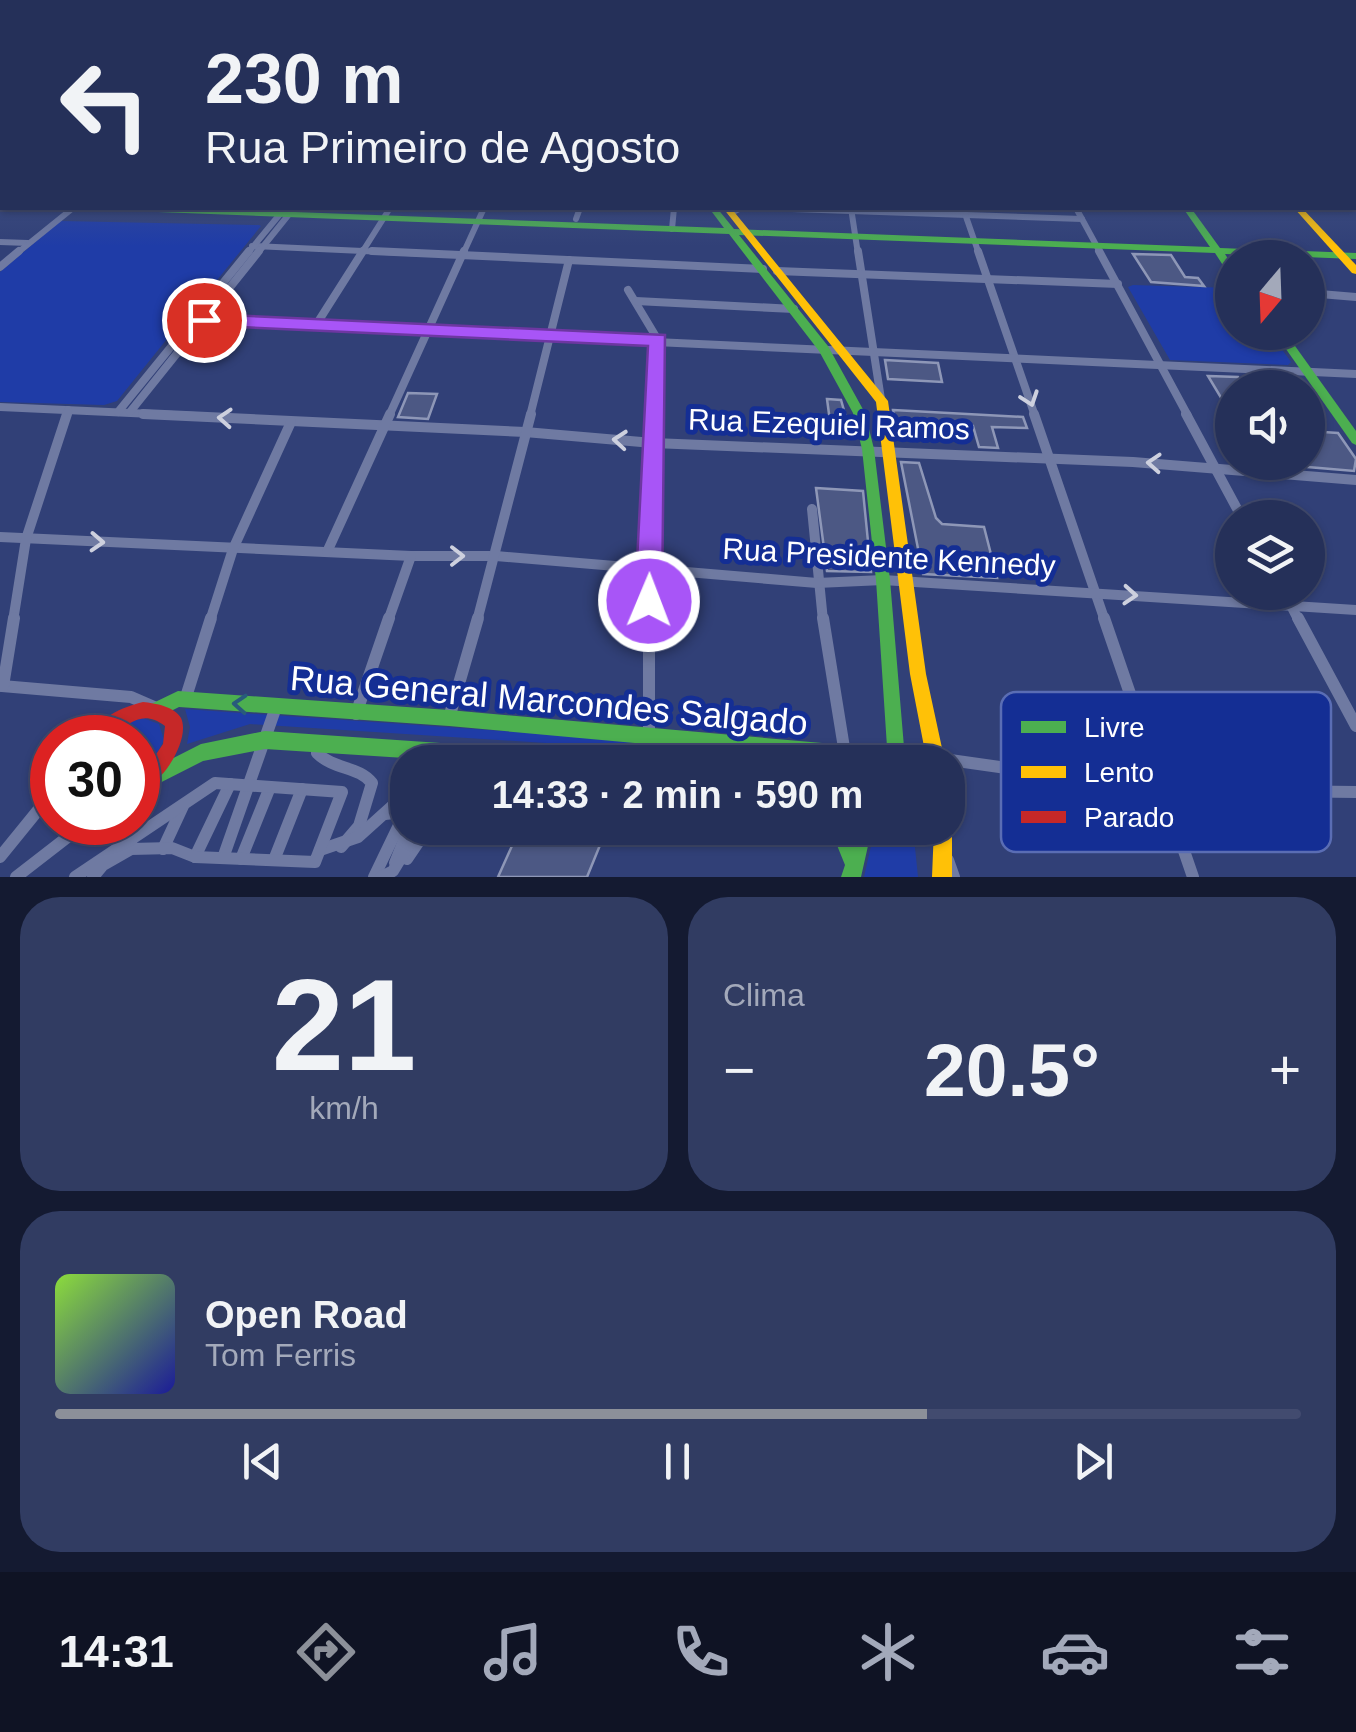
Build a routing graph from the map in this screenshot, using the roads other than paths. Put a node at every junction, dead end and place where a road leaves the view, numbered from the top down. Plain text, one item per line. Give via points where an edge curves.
1 (70, 210) edge
2 (288, 210) edge
3 (674, 210) edge
4 (851, 210) edge
5 (889, 210) edge
6 (1077, 210) edge
7 (1188, 210) edge
8 (1300, 210) edge
9 (388, 212) edge
10 (964, 212) edge
11 (578, 213) edge
12 (481, 214) edge
13 (1082, 219) junction
14 (735, 220) edge
15 (672, 226) junction
16 (855, 233) junction
17 (974, 238) junction
18 (0, 242) edge
19 (28, 243) junction
20 (1094, 243) junction
21 (252, 246) junction
22 (263, 246) junction
23 (1215, 246) edge
24 (1215, 247) edge
25 (362, 251) junction
26 (1347, 252) edge
27 (463, 255) junction
28 (569, 260) junction
29 (0, 267) edge
30 (770, 270) junction
31 (1356, 271) edge
32 (861, 273) junction
33 (988, 278) junction
34 (1118, 284) junction
35 (628, 290) dead end
36 (1325, 294) edge
37 (1356, 297) edge
38 (636, 301) junction
39 (794, 309) junction
40 (204, 320) junction
41 (193, 322) junction
42 (316, 325) junction
43 (428, 330) junction
44 (551, 335) junction
45 (658, 340) junction
46 (824, 348) junction
47 (840, 350) junction
48 (874, 352) junction
49 (1016, 358) junction
50 (1160, 366) junction
51 (1259, 370) edge
52 (1325, 373) edge
53 (1356, 374) edge
54 (1325, 396) edge
55 (882, 402) junction
56 (0, 407) edge
57 (68, 410) junction
58 (118, 412) junction
59 (130, 412) junction
60 (290, 422) junction
61 (385, 425) junction
62 (525, 432) junction
63 (1356, 440) edge
64 (653, 443) junction
65 (868, 449) junction
66 (890, 450) junction
67 (1050, 458) junction
68 (1214, 467) junction
69 (1356, 480) edge
70 (1232, 500) edge
71 (812, 509) dead end
72 (0, 537) edge
73 (26, 539) junction
74 (233, 549) junction
75 (327, 552) junction
76 (410, 556) junction
77 (496, 556) junction
78 (649, 567) junction
79 (883, 580) junction
80 (908, 582) junction
81 (817, 583) junction
82 (1096, 592) junction
83 (1215, 600) edge
84 (1325, 608) edge
85 (1294, 610) edge
86 (1356, 610) edge
87 (2, 686) edge
88 (1129, 692) edge
89 (186, 700) junction
90 (276, 707) junction
91 (156, 709) junction
92 (356, 714) junction
93 (129, 715) edge
94 (450, 718) junction
95 (1356, 726) edge
96 (649, 737) junction
97 (264, 740) junction
98 (320, 744) junction
99 (741, 745) edge
100 (844, 745) edge
101 (895, 745) edge
102 (933, 745) edge
103 (390, 752) edge
104 (160, 763) edge
105 (965, 764) edge
106 (1001, 769) edge
107 (160, 775) edge
108 (230, 784) junction
109 (248, 785) junction
110 (270, 787) junction
111 (302, 789) junction
112 (1331, 792) edge
113 (1356, 792) edge
114 (184, 804) junction
115 (390, 809) edge
116 (385, 814) junction
117 (30, 821) edge
118 (57, 845) edge
119 (399, 845) edge
120 (406, 845) edge
121 (418, 845) edge
122 (845, 845) edge
123 (859, 845) edge
124 (944, 845) edge
125 (340, 846) junction
126 (163, 848) junction
127 (320, 850) junction
128 (1184, 852) edge
129 (946, 853) junction
130 (0, 857) edge
131 (196, 857) junction
132 (223, 858) junction
133 (241, 859) junction
134 (274, 860) junction
135 (852, 870) edge
136 (382, 875) edge
137 (16, 877) edge
138 (75, 877) edge
139 (93, 877) edge
140 (942, 877) edge
141 (954, 877) edge
142 (1193, 877) edge

1 - 19 street
2 - 9 main road
2 - 21 street
2 - 22 street
3 - 15 street
4 - 16 street
5 - 10 street
6 - 13 street
7 - 23 main road
8 - 26 main road
9 - 12 main road
9 - 25 street
10 - 13 street
10 - 17 street
11 - 12 main road
11 - 15 main road
12 - 15 main road
12 - 27 street
13 - 20 street
14 - 15 main road
14 - 16 main road
14 - 30 main road
16 - 17 main road
16 - 32 street
17 - 20 main road
17 - 33 street
18 - 19 street
19 - 29 street
20 - 24 main road
20 - 34 street
21 - 22 street
21 - 41 street
22 - 25 street
22 - 40 street
25 - 27 street
25 - 42 street
26 - 31 main road
27 - 28 street
27 - 43 street
28 - 30 street
28 - 44 street
30 - 32 street
30 - 39 main road
30 - 47 main road
32 - 33 street
32 - 48 street
33 - 34 street
33 - 49 street
34 - 50 street
35 - 38 street
36 - 37 street
38 - 39 street
38 - 45 street
39 - 46 main road
40 - 41 street
40 - 42 street
40 - 59 street
41 - 58 street
42 - 43 street
43 - 44 street
43 - 61 street
44 - 45 street
44 - 62 street
45 - 46 street
45 - 64 street
46 - 47 street
46 - 65 main road via 848,388
47 - 48 street
47 - 55 main road
48 - 49 street
48 - 55 street
49 - 50 street
49 -> 67 street
50 - 51 street
50 - 68 street
52 - 53 street
54 - 63 main road
55 - 66 main road
56 - 57 street, Rua Ezequiel Ramos
57 - 58 street, Rua Ezequiel Ramos
57 - 73 street
58 - 59 street, Rua Ezequiel Ramos
60 -> 59 street, Rua Ezequiel Ramos
60 - 61 street, Rua Ezequiel Ramos
60 - 74 street
61 - 62 street, Rua Ezequiel Ramos
61 - 75 street
64 -> 62 street, Rua Ezequiel Ramos
62 - 77 street
64 - 65 street, Rua Ezequiel Ramos
64 - 78 street
65 - 66 street, Rua Ezequiel Ramos
65 - 79 main road
66 - 67 street, Rua Ezequiel Ramos
66 - 80 main road
68 -> 67 street, Rua Ezequiel Ramos
67 - 82 street
68 - 69 street, Rua Ezequiel Ramos
68 - 70 street
71 - 81 street
72 - 73 street, Rua Presidente Kennedy
73 -> 74 street, Rua Presidente Kennedy
73 - 87 street
74 - 75 street, Rua Presidente Kennedy
74 - 89 street
75 - 76 street, Rua Presidente Kennedy
76 -> 77 street, Rua Presidente Kennedy
76 - 92 street
77 - 78 street, Rua Presidente Kennedy
77 - 94 street
78 - 81 street, Rua Presidente Kennedy
78 - 96 street
79 - 80 street, Rua Presidente Kennedy
79 - 81 street, Rua Presidente Kennedy
79 - 101 main road
80 - 82 street, Rua Presidente Kennedy
80 - 102 main road
81 - 100 street
82 -> 83 street, Rua Presidente Kennedy
82 - 88 street
84 - 86 street, Rua Presidente Kennedy
85 - 95 street
87 - 91 street via 131,697
90 -> 89 main road, Rua General Marcondes Salgado
89 - 91 main road, Rua General Marcondes Salgado
90 - 92 main road, Rua General Marcondes Salgado
90 - 97 street
91 - 93 main road, Rua General Marcondes Salgado
91 - 104 main road, Rua General Marcondes Salgado via 174,722 171,747
92 - 94 main road, Rua General Marcondes Salgado
94 - 96 main road, Rua General Marcondes Salgado
96 - 99 main road, Rua General Marcondes Salgado
97 - 98 main road, Rua General Marcondes Salgado
97 - 107 main road, Rua General Marcondes Salgado via 202,753
97 - 109 street
98 - 103 main road, Rua General Marcondes Salgado
98 - 125 street via 320,758 364,773 372,784 360,826
105 - 106 street, Rua General Marcondes Salgado
108 - 109 street
108 - 114 street via 215,783
108 - 131 street
109 - 110 street
109 - 132 street
110 - 111 street
110 - 133 street
111 - 127 street via 342,792
111 - 134 street
112 - 113 street, Rua General Marcondes Salgado
114 - 126 street
114 - 138 street
115 - 116 street
116 - 125 street
116 - 136 street via 394,813 400,823
117 - 130 street
118 - 137 street
119 - 136 street
120 - 136 street
121 - 136 street
122 - 135 main road
123 - 135 main road
124 - 129 main road
125 - 127 street
126 - 131 street
126 - 139 street via 131,849
127 - 134 street via 315,862
128 - 142 street
129 - 140 main road
129 - 141 street
131 - 132 street
132 - 133 street
133 - 134 street

